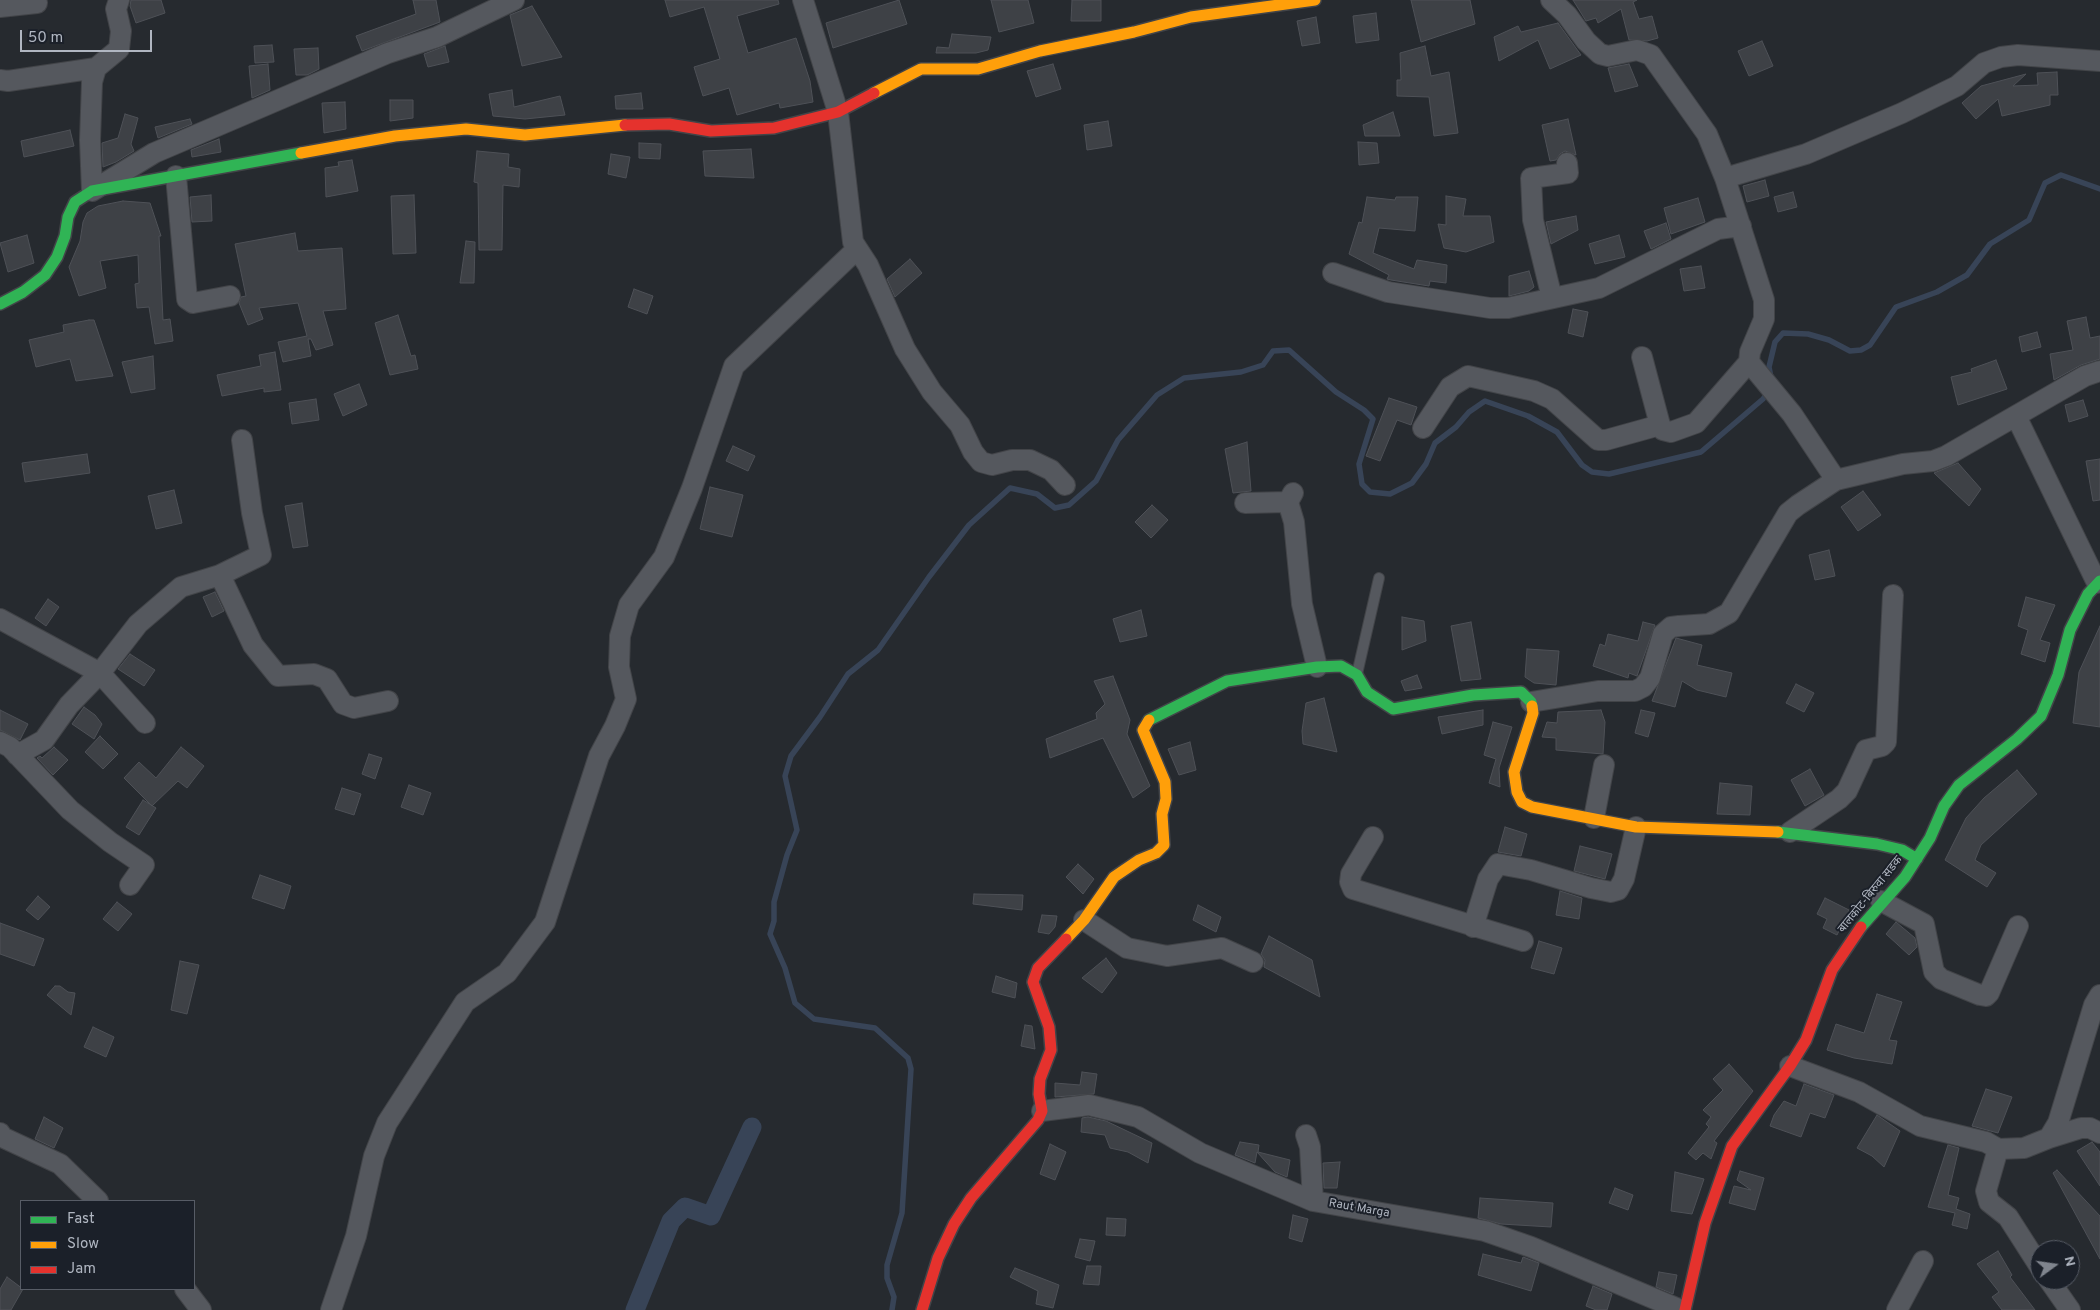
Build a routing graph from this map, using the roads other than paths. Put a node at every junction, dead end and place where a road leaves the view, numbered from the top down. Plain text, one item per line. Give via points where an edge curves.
1 (119, 0) edge
2 (514, 0) edge
3 (803, 0) edge
4 (1315, 0) edge
5 (1551, 0) edge
6 (1273, 2) edge
7 (37, 3) dead end
8 (0, 7) edge
9 (2100, 61) edge
10 (96, 68) junction
11 (0, 80) edge
12 (838, 112) junction
13 (1567, 163) dead end
14 (176, 176) junction
15 (1726, 178) junction
16 (92, 191) junction
17 (1741, 226) junction
18 (857, 249) junction
19 (1333, 273) dead end
20 (230, 296) dead end
21 (1552, 298) junction
22 (0, 304) edge
23 (1642, 357) dead end
24 (1748, 362) junction
25 (2100, 371) edge
26 (2016, 416) junction
27 (1660, 425) junction
28 (1422, 428) dead end
29 (242, 440) dead end
30 (1836, 480) junction
31 (1065, 485) dead end
32 (1245, 503) dead end
33 (220, 575) junction
34 (1379, 578) dead end
35 (2098, 582) edge
36 (1893, 595) dead end
37 (0, 619) edge
38 (1317, 667) junction
39 (100, 673) junction
40 (1357, 675) junction
41 (388, 701) dead end
42 (1531, 702) junction
43 (145, 723) dead end
44 (0, 742) edge
45 (17, 755) junction
46 (1604, 764) dead end
47 (1594, 818) junction
48 (1636, 827) junction
49 (1790, 832) junction
50 (1373, 837) dead end
51 (1917, 859) junction
52 (130, 885) dead end
53 (1881, 901) junction
54 (1084, 920) junction
55 (2018, 926) dead end
56 (1473, 927) junction
57 (1523, 941) dead end
58 (1253, 962) dead end
59 (2100, 995) edge
60 (1790, 1066) junction
61 (1042, 1111) junction
62 (2100, 1133) edge
63 (0, 1134) edge
64 (1306, 1135) dead end
65 (2049, 1138) junction
66 (1998, 1149) junction
67 (97, 1200) edge
68 (1313, 1201) junction
69 (2030, 1251) edge
70 (1923, 1261) dead end
71 (186, 1290) edge
72 (2056, 1290) edge
73 (201, 1310) edge
74 (331, 1310) edge
75 (922, 1310) edge
76 (1681, 1310) edge
77 (1685, 1310) edge
78 (1897, 1310) edge
79 (2070, 1310) edge

1 - 10 street via 116,9 122,31 118,49
2 - 16 street via 437,37 388,53 154,153
3 - 12 street
4 - 6 street
5 - 15 street via 1600,54 1608,56 1638,50 1652,55 1707,134
6 - 12 street via 1040,51 978,69 921,69
7 - 8 street
9 - 15 street via 2018,55 2001,57 1984,64 1957,86 1902,113 1806,154
10 - 11 street
10 - 16 street via 91,97
12 - 14 street via 774,128 731,131 668,124 615,125 525,135 466,129 395,136
12 - 18 street via 852,235
13 - 21 street via 1568,173 1531,178 1533,220
14 - 16 street
14 - 20 street via 187,299 193,303
15 - 17 street
16 - 22 street via 74,202 57,257 45,274 23,292
17 - 21 street via 1718,229 1599,288
17 - 24 street via 1764,300 1764,319
18 - 31 street via 868,264 905,349 932,392 960,425 981,462 992,465 1030,460 1051,470
18 - 74 street via 734,366 692,488 664,557 630,605 620,636 619,660 626,699 600,756 545,922 506,973 465,1002 387,1123 374,1156 356,1236
19 - 21 street via 1376,289 1490,308 1508,308
23 - 27 street
24 - 27 street via 1696,423 1671,432 1663,430
24 - 30 street via 1792,414
25 - 26 street via 2085,376
26 - 30 street via 1932,461 1903,464
26 - 35 street
27 - 28 street via 1598,440 1552,399 1534,391 1468,376 1450,387
29 - 33 street via 261,555
30 - 42 street via 1788,513 1729,613 1709,624 1671,627 1663,634 1650,678 1643,688 1635,692 1598,691
32 - 38 street via 1290,498 1302,604
33 - 39 street via 181,587 138,624
33 - 41 street via 253,645 278,676 314,674 326,679 343,704 354,708
34 - 40 lane
35 - 51 street, बालकोट-बिरुवा सडक via 2088,594 2070,630 2058,675 2041,716 1959,785 1944,806
36 - 49 street via 1886,742 1866,750 1848,791
37 - 39 street
38 - 40 street via 1341,666
38 - 54 street via 1227,681 1144,723 1143,730 1165,782 1164,845 1114,877
39 - 43 street
39 - 45 street via 69,705 44,740
40 - 42 street via 1367,692 1393,709 1509,692 1521,692
42 - 47 street via 1533,713 1514,772 1522,802 1532,807
44 - 45 street
45 - 52 street via 70,810 144,865
46 - 47 street
47 - 48 street
48 - 49 street
48 - 56 street via 1624,880 1618,890 1611,892 1591,888 1498,864 1488,879
49 - 51 street via 1877,844 1902,850
50 - 56 street via 1351,874 1353,889
51 - 53 street, बालकोट-बिरुवा सडक via 1905,877
53 - 55 street via 1924,924 1934,972 1941,979 1980,995 1989,993
53 - 60 street, बालकोट-बिरुवा सडक via 1832,970 1815,1020
54 - 58 street via 1127,948 1167,956 1222,948
54 - 61 street via 1038,968 1033,982 1048,1026 1050,1050 1040,1079
56 - 57 street
59 - 65 street via 2094,1005 2063,1109
60 - 66 street via 1860,1092 1920,1126 1986,1142
60 - 77 street, बालकोट-बिरुवा सडक via 1732,1146 1705,1223
61 - 68 street, Raut Marga via 1089,1105 1138,1117 1200,1153
61 - 75 street via 1038,1120 970,1198 954,1224 938,1258
62 - 65 street via 2081,1128
63 - 67 street via 60,1164
64 - 68 street
65 - 66 street via 2024,1148
66 - 69 street via 1986,1191 1989,1202 2008,1217
68 - 76 street, Raut Marga via 1485,1231
70 - 78 street
71 - 73 street
72 - 79 street

